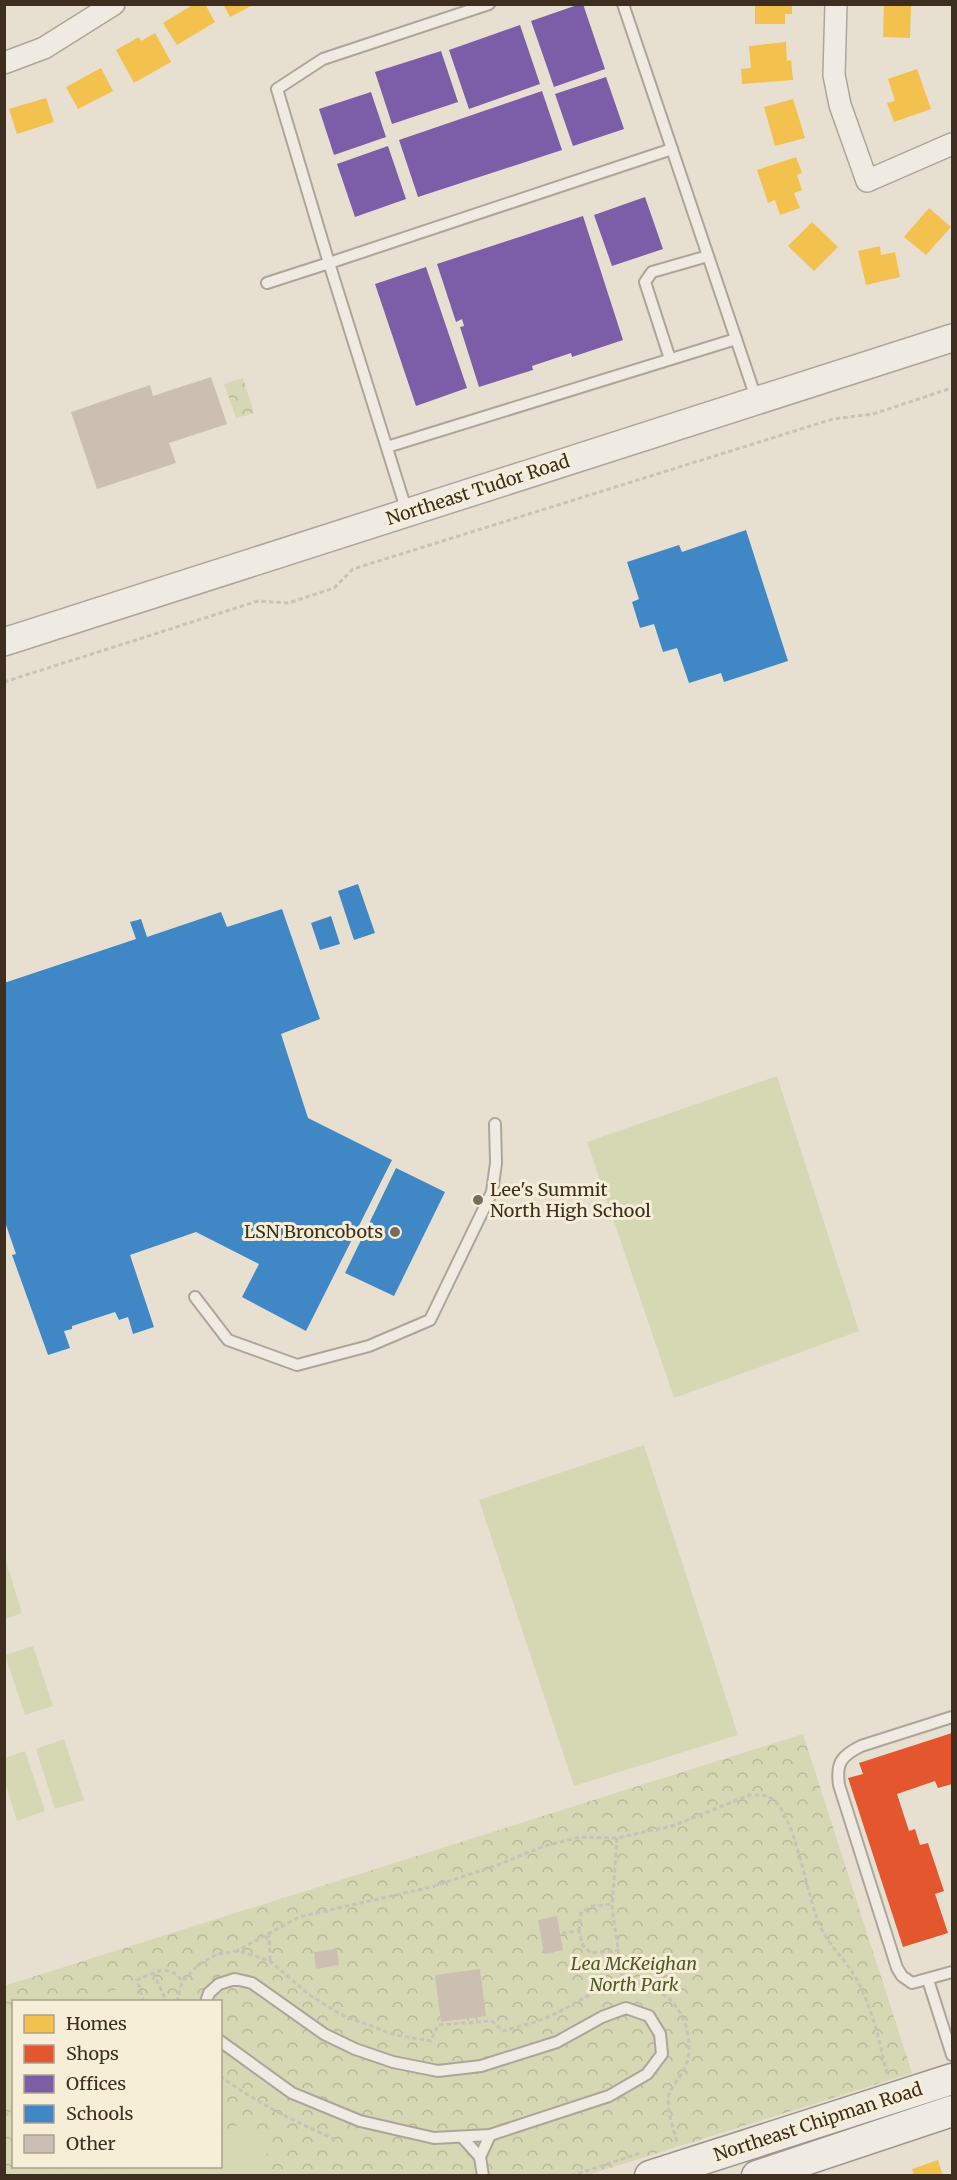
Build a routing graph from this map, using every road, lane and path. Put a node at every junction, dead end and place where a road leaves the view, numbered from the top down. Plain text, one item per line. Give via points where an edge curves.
1 (114, 4) edge
2 (489, 4) edge
3 (623, 4) edge
4 (836, 4) edge
5 (4, 63) edge
6 (952, 144) edge
7 (672, 149) junction
8 (708, 256) junction
9 (329, 263) junction
10 (267, 283) dead end
11 (952, 338) edge
12 (736, 339) junction
13 (670, 359) junction
14 (952, 388) edge
15 (757, 401) junction
16 (387, 447) junction
17 (407, 512) junction
18 (4, 642) edge
19 (4, 682) edge
20 (495, 1124) dead end
21 (195, 1297) dead end
22 (952, 1717) edge
23 (617, 1838) junction
24 (612, 1904) junction
25 (579, 1931) junction
26 (269, 1932) junction
27 (562, 1933) dead end
28 (618, 1950) junction
29 (235, 1952) junction
30 (270, 1960) junction
31 (952, 1972) edge
32 (153, 1973) junction
33 (928, 1980) junction
34 (182, 1983) junction
35 (144, 2000) edge
36 (166, 2000) edge
37 (177, 2000) edge
38 (206, 2000) edge
39 (222, 2042) edge
40 (952, 2055) edge
41 (887, 2074) dead end
42 (222, 2077) edge
43 (952, 2079) edge
44 (952, 2111) edge
45 (490, 2135) junction
46 (462, 2137) junction
47 (337, 2140) dead end
48 (480, 2157) junction
49 (483, 2175) edge
50 (650, 2175) edge
51 (757, 2175) edge

1 - 5 street via 44,48
2 - 9 lane via 323,59 277,89
3 - 7 lane
4 - 6 street via 834,75 840,105 867,181
7 - 8 lane
7 - 9 lane
8 - 12 lane
8 - 13 lane via 652,272 645,282
9 - 10 lane
9 - 16 lane
11 - 15 street, Northeast Tudor Road
12 - 13 lane
12 - 15 lane
13 - 16 lane
14 - 19 path via 873,414 833,419 353,569 334,588 288,603 258,601
15 - 17 street, Northeast Tudor Road
16 - 17 lane
17 - 18 street, Northeast Tudor Road
20 - 21 lane via 492,1192 430,1320 369,1346 297,1365 228,1340
22 - 33 lane via 861,1746 849,1752 837,1771 897,1968 912,1983
23 - 24 path
23 - 26 path via 581,1837 544,1846 431,1887 299,1917
23 - 41 path via 672,1826 750,1795 763,1794 774,1800 799,1853 820,1926 853,1974 874,2017
24 - 25 path via 592,1906 581,1913
24 - 28 path
25 - 27 path
25 - 28 path via 583,1946 591,1953
26 - 29 path
26 - 30 path
28 - 30 path via 623,1982 605,1987 542,2020 503,2031 492,2021 438,2025 431,2041 395,2035 342,2015 311,1996
29 - 30 path
29 - 34 path via 217,1954 198,1965
31 - 33 lane
32 - 34 path via 169,1970
32 - 35 path via 137,1980
32 - 36 path
33 - 40 lane
34 - 37 path
38 - 45 lane via 219,1984 235,1979 252,1983 324,2034 355,2049 438,2071 481,2066 557,2042 626,2008 649,2016 660,2034 662,2054 647,2074 609,2096
39 - 46 lane via 292,2093 360,2121 434,2138
42 - 47 path via 291,2120
43 - 50 main road, Northeast Chipman Road
44 - 51 main road, Northeast Chipman Road
45 - 46 lane
45 - 48 lane
46 - 48 lane
48 - 49 lane

